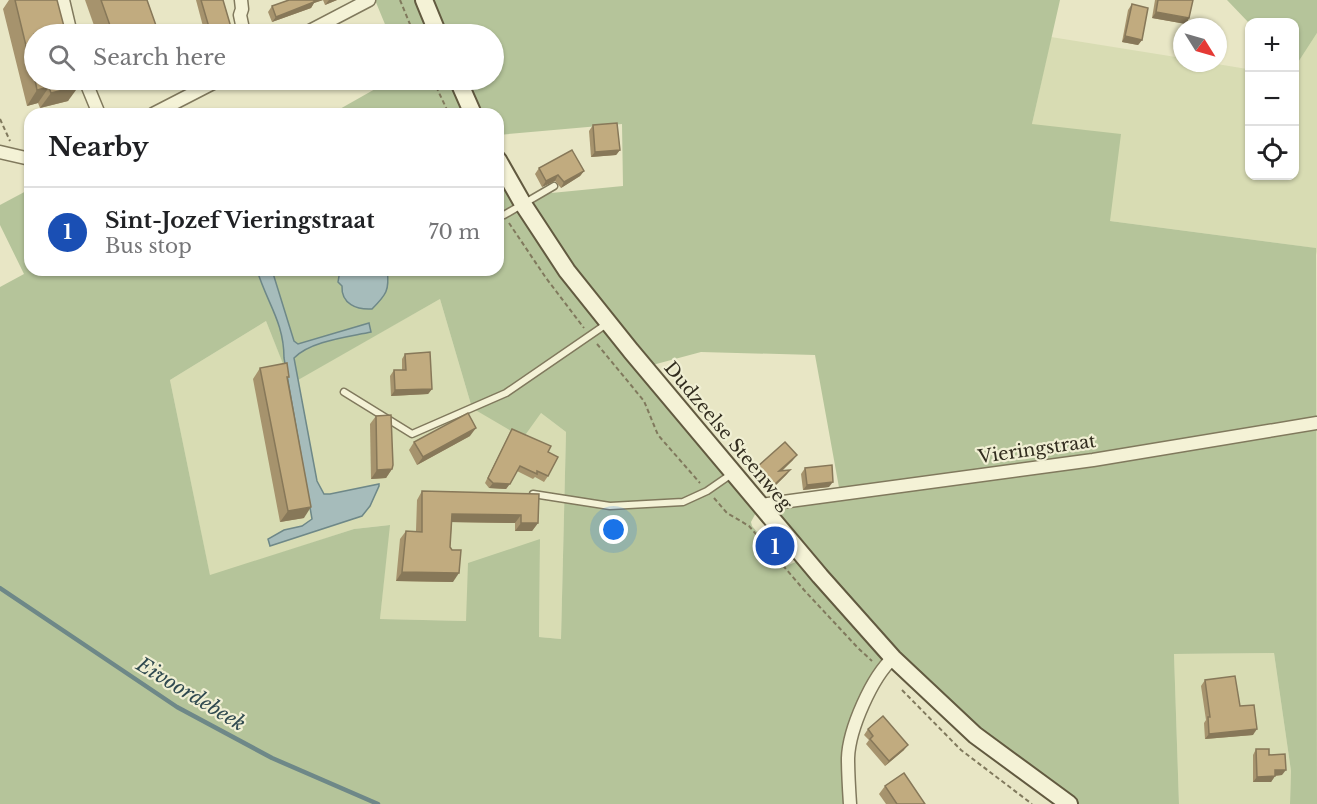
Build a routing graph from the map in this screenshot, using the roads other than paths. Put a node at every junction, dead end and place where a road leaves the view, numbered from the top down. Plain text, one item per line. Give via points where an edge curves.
1 (63, 0) edge
2 (241, 0) edge
3 (369, 0) edge
4 (424, 0) edge
5 (68, 24) edge
6 (242, 24) edge
7 (323, 24) edge
8 (434, 24) edge
9 (89, 90) edge
10 (200, 90) edge
11 (462, 90) edge
12 (97, 108) edge
13 (165, 108) edge
14 (470, 108) edge
15 (0, 152) edge
16 (24, 158) edge
17 (504, 171) edge
18 (555, 186) edge
19 (523, 204) junction
20 (504, 215) road end
21 (608, 323) junction
22 (344, 392) dead end
23 (1317, 423) edge
24 (733, 473) junction
25 (530, 494) edge
26 (760, 504) junction
27 (887, 664) junction
28 (850, 804) edge
29 (1069, 804) edge

1 - 5 street
2 - 6 street
3 - 7 street
4 - 8 main road
9 - 12 street
10 - 13 street
11 - 14 main road
15 - 16 street
17 - 19 main road, Dudzeelse Steenweg
18 - 19 lane
19 - 20 lane
19 - 21 main road, Dudzeelse Steenweg via 567,271
21 - 22 lane via 506,393 412,434
21 - 24 main road, Dudzeelse Steenweg
23 - 26 street, Vieringstraat via 1093,460
24 - 25 lane via 683,502 610,506
24 - 26 main road, Dudzeelse Steenweg
26 - 27 main road, Dudzeelse Steenweg
27 - 28 street via 868,691 855,728 848,756
27 - 29 main road, Dudzeelse Steenweg

